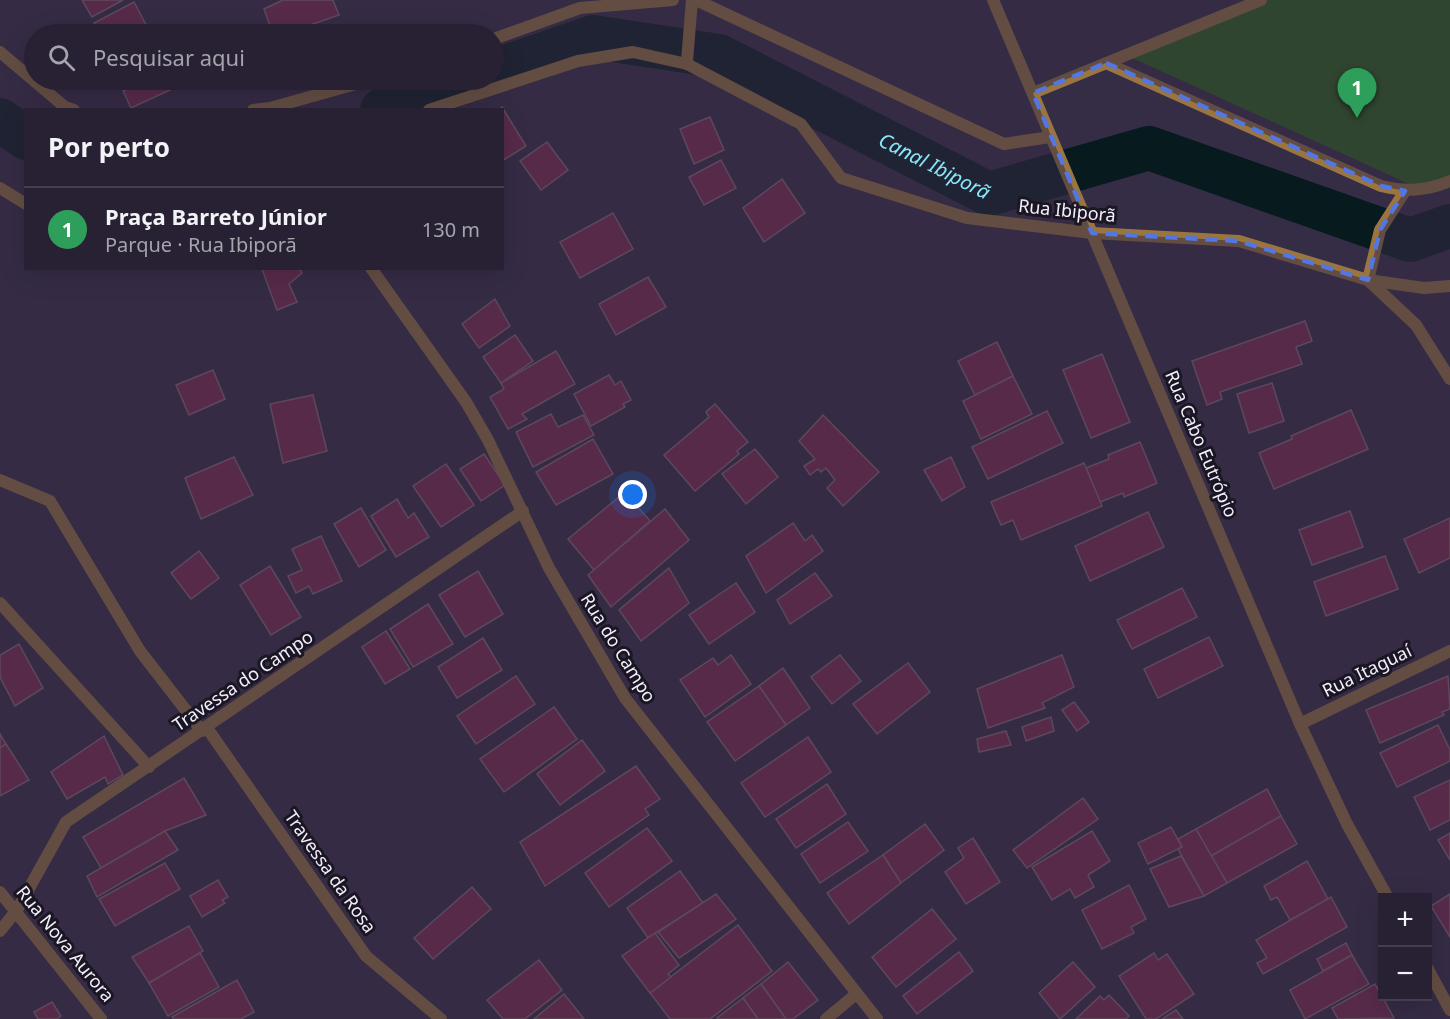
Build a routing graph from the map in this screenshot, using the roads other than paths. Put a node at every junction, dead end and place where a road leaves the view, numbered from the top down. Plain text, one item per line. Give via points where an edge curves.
1 (673, 0) edge
2 (694, 0) edge
3 (993, 0) edge
4 (1261, 0) edge
5 (504, 35) edge
6 (0, 52) edge
7 (687, 62) junction
8 (1106, 63) junction
9 (24, 72) edge
10 (504, 85) edge
11 (46, 90) edge
12 (334, 90) edge
13 (490, 90) edge
14 (1032, 93) junction
15 (70, 108) edge
16 (270, 108) edge
17 (435, 108) edge
18 (1050, 136) junction
19 (1450, 182) edge
20 (0, 188) edge
21 (1405, 191) junction
22 (24, 203) edge
23 (1091, 231) junction
24 (372, 270) edge
25 (1368, 280) junction
26 (1450, 286) edge
27 (1450, 379) edge
28 (0, 480) edge
29 (523, 511) junction
30 (0, 603) edge
31 (1450, 651) edge
32 (1300, 724) junction
33 (205, 729) junction
34 (149, 767) junction
35 (0, 892) edge
36 (1386, 893) edge
37 (17, 910) junction
38 (0, 932) edge
39 (1432, 976) edge
40 (855, 995) junction
41 (1450, 1010) edge
42 (101, 1019) edge
43 (441, 1019) edge
44 (825, 1019) edge
45 (877, 1019) edge

1 - 5 street via 580,8
2 - 7 street via 689,16
2 - 18 street via 1004,144
3 - 14 street, Rua Cabo Eutrópio
4 - 8 street
6 - 9 street
7 - 10 street, Rua Ibiporã via 633,52 578,61
7 - 23 street, Rua Ibiporã via 801,124 841,178 967,218
8 - 14 street
8 - 21 street via 1381,186
11 - 15 street
12 - 16 street
13 - 17 street, Rua Ibiporã
14 - 18 street, Rua Cabo Eutrópio
18 - 23 street, Rua Cabo Eutrópio
19 - 21 street via 1432,189
20 - 22 street
21 - 25 street via 1380,230
23 - 25 street, Rua Ibiporã via 1239,241
23 - 32 street, Rua Cabo Eutrópio
24 - 29 street, Rua do Campo via 466,402
25 - 26 street, Rua Ibiporã via 1424,288
25 - 27 street via 1416,325
28 - 33 street, Travessa da Rosa via 50,501 140,651
29 - 33 street, Travessa do Campo
29 - 40 street, Rua do Campo via 549,567 626,698
30 - 34 street
31 - 32 street, Rua Itaguaí
32 - 36 street, Rua Cabo Eutrópio via 1347,824
33 - 34 street, Travessa do Campo
33 - 43 street, Travessa da Rosa via 366,956
34 - 37 street, Travessa do Campo via 66,822
35 - 37 street, Rua Nova Aurora
37 - 38 street, Travessa do Campo
37 - 42 street, Rua Nova Aurora
39 - 41 street
40 - 44 street
40 - 45 street, Rua do Campo

